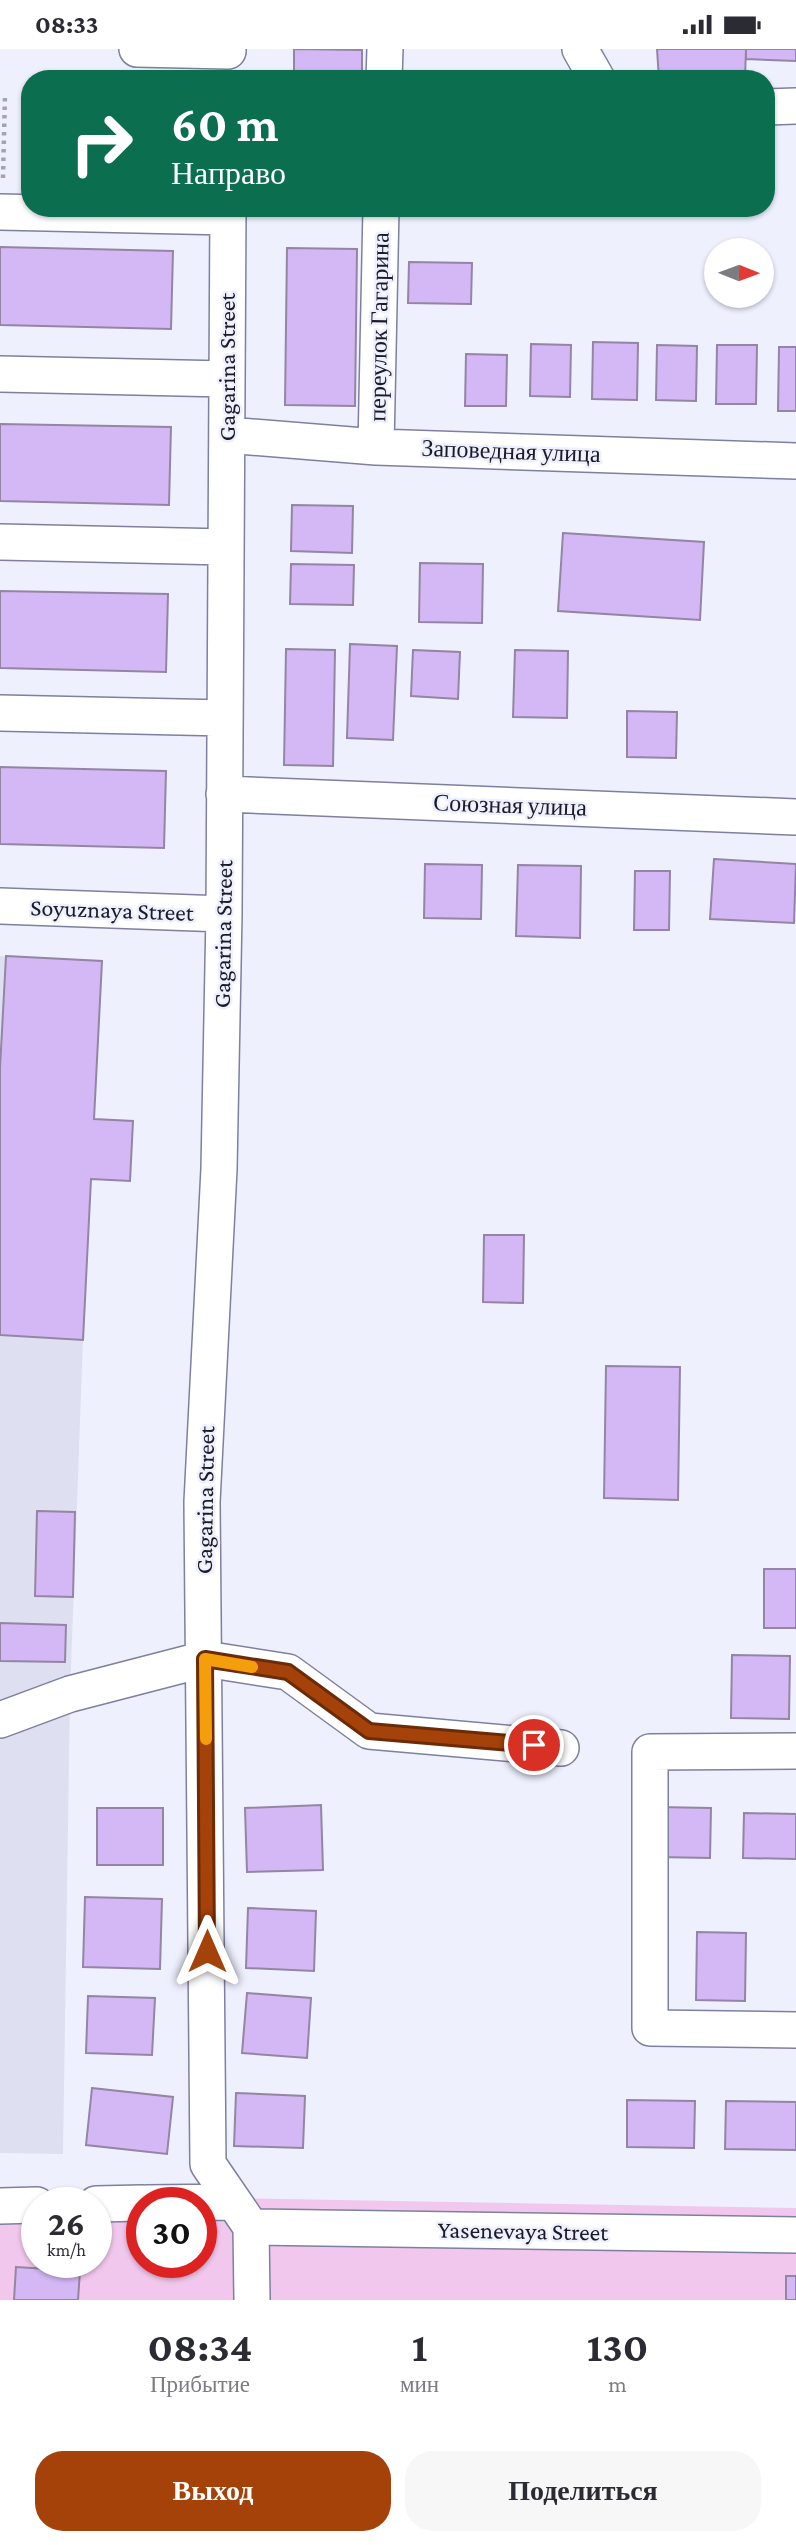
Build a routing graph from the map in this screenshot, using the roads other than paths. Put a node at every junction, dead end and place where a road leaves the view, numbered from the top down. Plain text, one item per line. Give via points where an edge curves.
1 (137, 49) edge
2 (385, 49) edge
3 (580, 49) edge
4 (228, 60) edge
5 (384, 70) edge
6 (592, 70) edge
7 (796, 106) edge
8 (775, 107) edge
9 (2, 200) edge
10 (21, 201) edge
11 (228, 217) edge
12 (381, 217) edge
13 (0, 374) edge
14 (226, 379) junction
15 (227, 435) junction
16 (376, 447) junction
17 (796, 461) edge
18 (0, 542) edge
19 (226, 547) junction
20 (0, 713) edge
21 (225, 718) junction
22 (224, 794) junction
23 (796, 817) edge
24 (0, 906) edge
25 (224, 914) junction
26 (205, 1659) junction
27 (0, 1720) edge
28 (561, 1748) dead end
29 (796, 1751) edge
30 (796, 2030) edge
31 (21, 2205) edge
32 (0, 2206) edge
33 (217, 2211) edge
34 (242, 2214) junction
35 (796, 2235) edge
36 (252, 2300) edge

1 - 4 street
2 - 5 street
3 - 6 street
7 - 8 street
9 - 10 street
11 - 14 street, Gagarina Street
12 - 16 street, переулок Гагарина
13 - 14 street
14 - 15 street, Gagarina Street
15 - 16 street, Заповедная улица
15 - 19 street, Gagarina Street
16 - 17 street, Заповедная улица
18 - 19 street
19 - 21 street, Gagarina Street
20 - 21 street
21 - 22 street, Gagarina Street
22 - 23 street, Союзная улица
22 - 25 street, Gagarina Street
24 - 25 street, Soyuznaya Street
25 - 26 street, Gagarina Street via 219,1169 202,1502
26 - 27 street via 70,1694
26 - 28 street via 288,1672 369,1731
26 - 34 street, Gagarina Street via 208,2164
29 - 30 street via 650,1752 648,1892 650,2028
31 - 32 street
33 - 34 street, Yasenevaya Street
34 - 35 street, Yasenevaya Street
34 - 36 street

